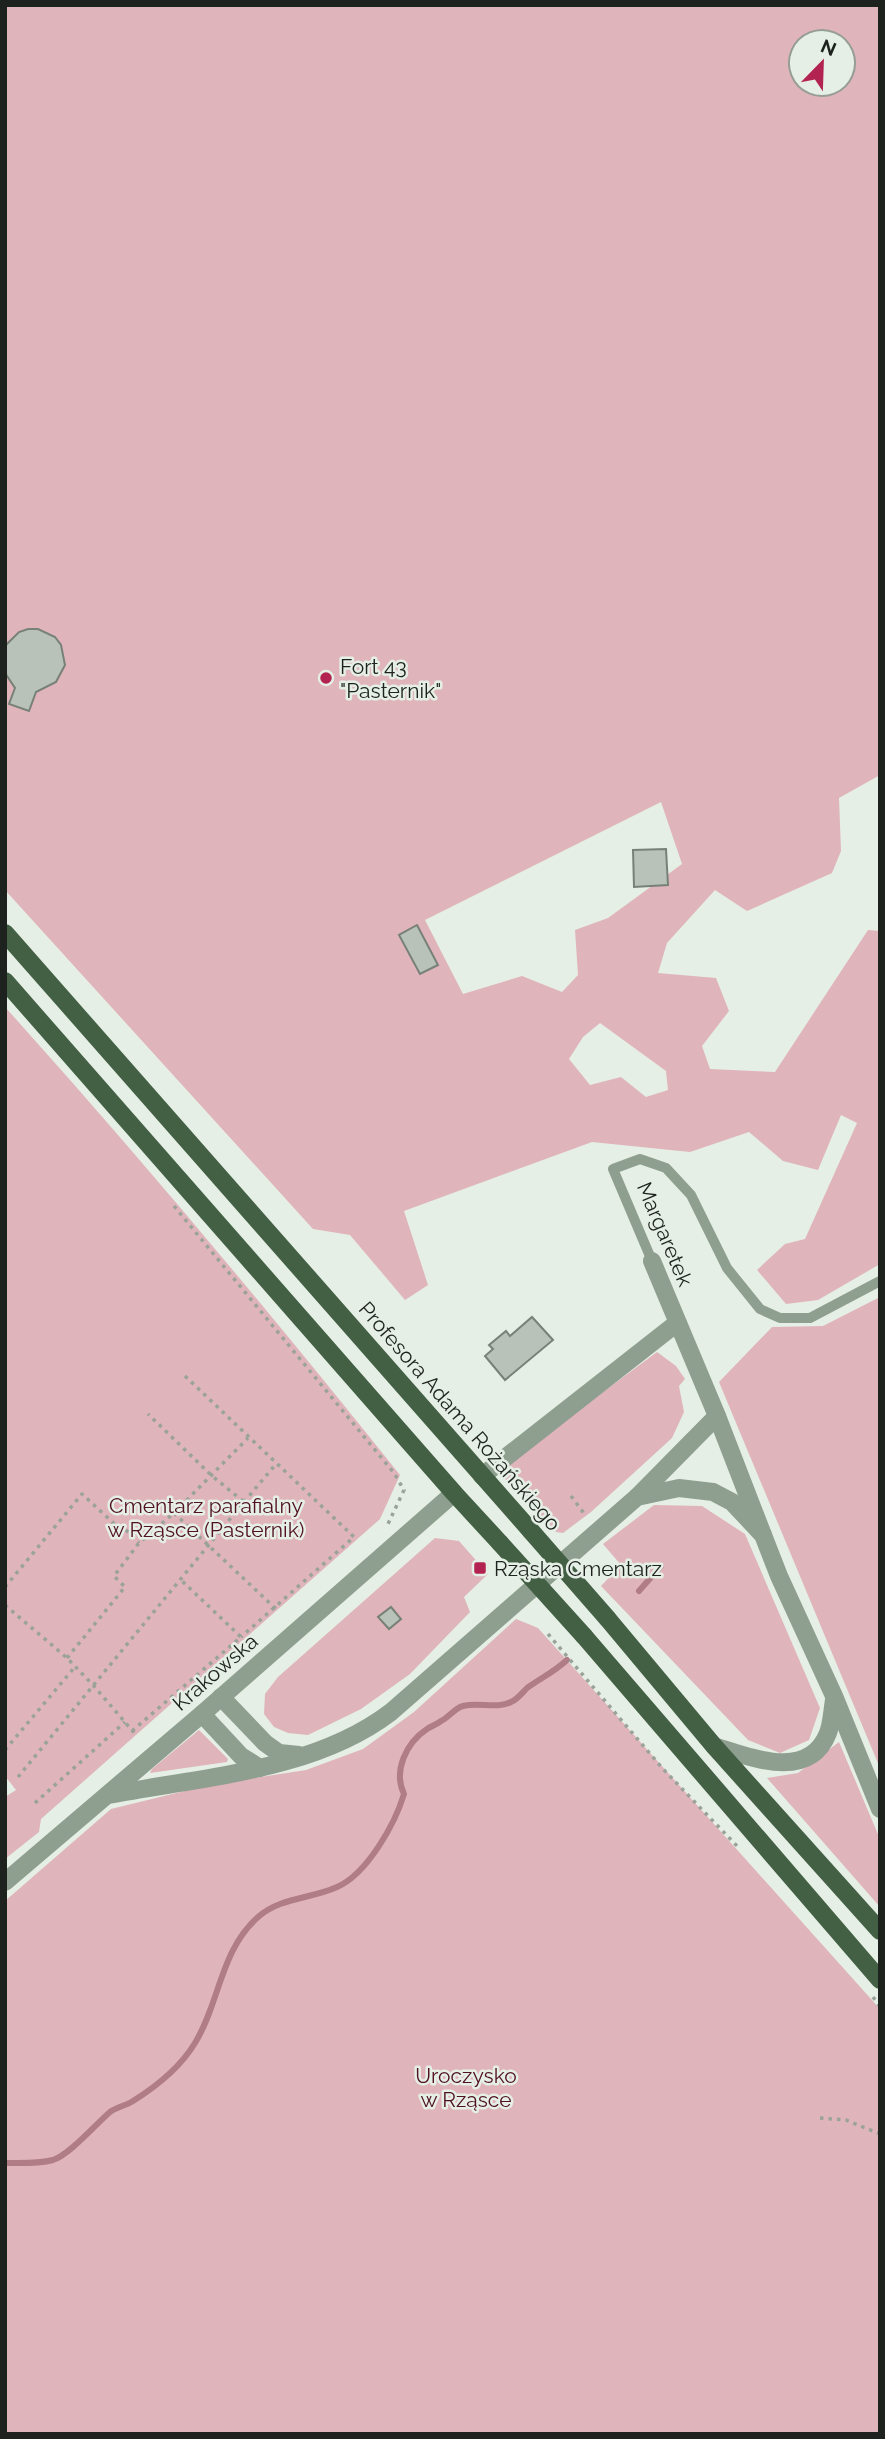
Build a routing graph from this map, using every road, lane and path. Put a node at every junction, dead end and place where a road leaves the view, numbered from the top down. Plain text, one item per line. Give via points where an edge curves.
1 (5, 933) edge
2 (5, 981) edge
3 (167, 1198) dead end
4 (652, 1261) joint
5 (880, 1281) edge
6 (677, 1323) junction
7 (184, 1376) dead end
8 (148, 1414) dead end
9 (717, 1416) junction
10 (248, 1438) junction
11 (276, 1464) junction
12 (211, 1475) junction
13 (482, 1476) junction
14 (454, 1493) junction
15 (571, 1496) dead end
16 (637, 1497) junction
17 (244, 1502) junction
18 (396, 1508) dead end
19 (174, 1513) junction
20 (590, 1520) dead end
21 (762, 1535) junction
22 (139, 1543) junction
23 (208, 1544) junction
24 (180, 1578) junction
25 (5, 1587) edge
26 (5, 1605) edge
27 (275, 1608) junction
28 (548, 1634) dead end
29 (241, 1637) junction
30 (67, 1658) junction
31 (74, 1668) junction
32 (93, 1685) junction
33 (834, 1696) junction
34 (222, 1697) junction
35 (202, 1714) junction
36 (125, 1722) junction
37 (714, 1746) junction
38 (5, 1749) edge
39 (302, 1756) junction
40 (260, 1768) junction
41 (18, 1777) dead end
42 (108, 1795) junction
43 (35, 1804) dead end
44 (880, 1809) edge
45 (739, 1848) dead end
46 (5, 1882) edge
47 (880, 1931) edge
48 (875, 1983) edge
49 (880, 2007) edge
50 (820, 2118) dead end
51 (880, 2134) edge

1 - 13 main road, Profesora Adama Rożańskiego
2 - 14 main road
3 - 18 path via 394,1473 404,1490
4 - 5 lane, Margaretek via 613,1169 639,1159 666,1168 691,1195 727,1268 760,1309 780,1318 810,1318
4 - 6 street, Margaretek
6 - 9 street, Margaretek
6 - 13 street
7 - 10 path
8 - 12 path
9 - 16 street
9 - 21 street, Margaretek
10 - 11 path
10 - 12 path
11 - 17 path
11 - 27 path via 354,1537
12 - 17 path
12 - 19 path
13 - 37 main road, Profesora Adama Rożańskiego, bridge
14 - 34 street, Krakowska
14 - 48 main road, bridge via 583,1636
15 - 20 path
16 - 21 street via 679,1488 713,1492 732,1502
16 - 39 street via 391,1712 351,1738
17 - 23 path
19 - 22 path
19 - 23 path
21 - 33 street, Margaretek
22 - 25 path via 82,1494
22 - 30 path via 114,1576 125,1587
23 - 24 path
23 - 27 path
24 - 29 path
24 - 32 path
26 - 30 path
27 - 29 path
28 - 45 path via 663,1769
29 - 36 path via 134,1733
30 - 31 path
31 - 32 path
31 - 38 path
32 - 36 path
32 - 41 path
33 - 37 street via 827,1735 815,1753 803,1759 770,1762
33 - 44 street, Margaretek
34 - 35 street, Krakowska
34 - 39 street via 265,1744 279,1753
35 - 40 street via 240,1756
35 - 42 street, Krakowska
36 - 43 path
37 - 47 main road, Profesora Adama Rożańskiego
39 - 40 street
40 - 42 street
42 - 46 street, Krakowska
48 - 49 path
50 - 51 path via 846,2120

